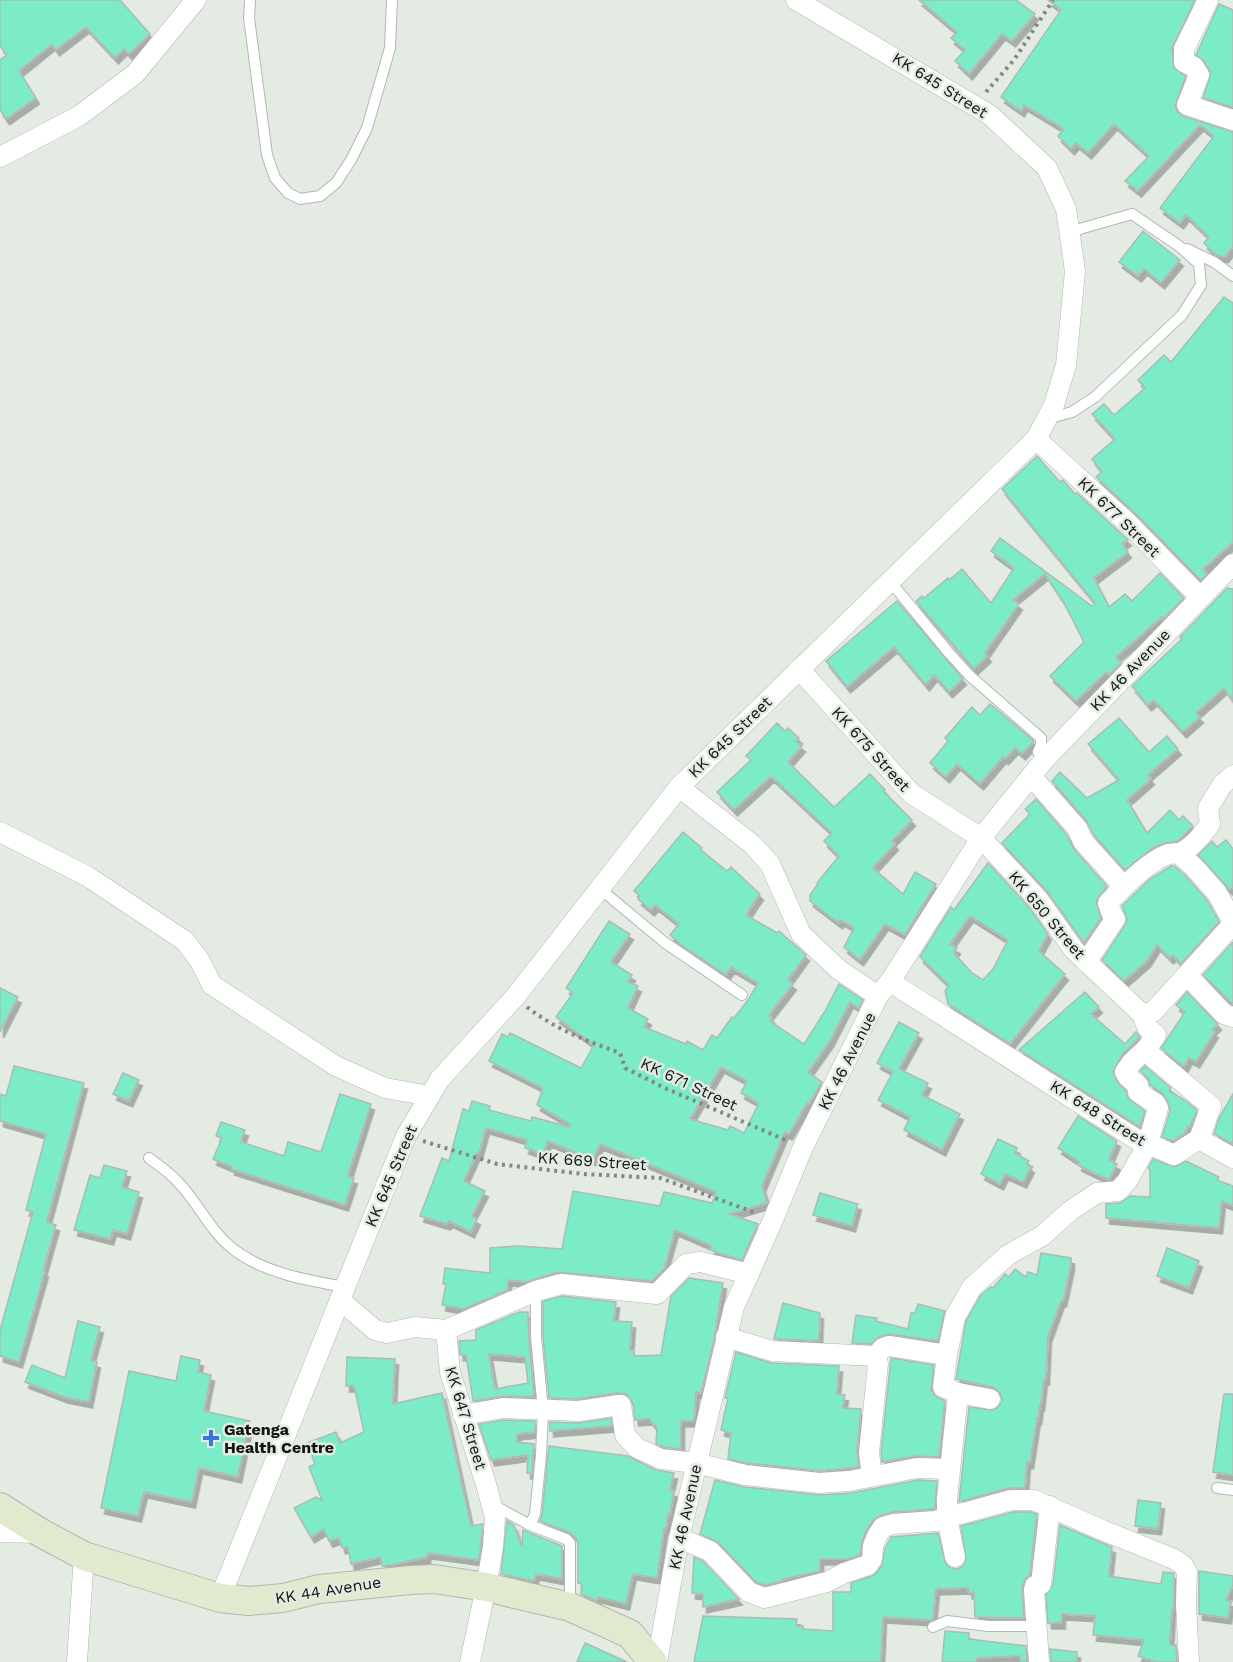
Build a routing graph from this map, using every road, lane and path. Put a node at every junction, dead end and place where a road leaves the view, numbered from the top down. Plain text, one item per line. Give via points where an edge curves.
1 (196, 0) edge
2 (250, 0) edge
3 (392, 0) edge
4 (796, 0) edge
5 (1053, 0) edge
6 (1208, 0) edge
7 (974, 106) junction
8 (1233, 120) edge
9 (0, 157) edge
10 (1069, 232) junction
11 (1179, 246) junction
12 (1233, 276) edge
13 (1047, 419) junction
14 (1035, 439) junction
15 (1228, 576) edge
16 (890, 581) junction
17 (1200, 597) junction
18 (800, 669) junction
19 (1045, 759) junction
20 (1233, 775) edge
21 (1032, 777) junction
22 (679, 787) junction
23 (0, 832) edge
24 (981, 838) junction
25 (1178, 853) junction
26 (1125, 885) junction
27 (599, 888) junction
28 (1233, 923) edge
29 (1086, 962) junction
30 (1188, 976) junction
31 (891, 980) junction
32 (742, 994) dead end
33 (878, 996) junction
34 (514, 997) junction
35 (1142, 1014) junction
36 (1233, 1017) edge
37 (1147, 1048) junction
38 (430, 1096) junction
39 (406, 1136) junction
40 (1199, 1139) junction
41 (1147, 1146) junction
42 (803, 1147) junction
43 (149, 1158) dead end
44 (1233, 1158) edge
45 (773, 1220) junction
46 (749, 1274) junction
47 (536, 1291) junction
48 (342, 1293) junction
49 (446, 1330) junction
50 (726, 1337) junction
51 (947, 1355) junction
52 (876, 1356) junction
53 (958, 1393) junction
54 (990, 1399) dead end
55 (543, 1410) junction
56 (463, 1415) junction
57 (696, 1463) junction
58 (950, 1469) junction
59 (872, 1476) junction
60 (1217, 1488) dead end
61 (1233, 1490) edge
62 (493, 1505) junction
63 (1050, 1506) junction
64 (0, 1507) edge
65 (947, 1518) junction
66 (531, 1525) junction
67 (0, 1532) edge
68 (41, 1533) junction
69 (679, 1538) junction
70 (84, 1556) junction
71 (955, 1557) dead end
72 (486, 1587) junction
73 (220, 1598) junction
74 (570, 1607) junction
75 (1036, 1626) junction
76 (933, 1627) dead end
77 (77, 1662) edge
78 (470, 1662) edge
79 (655, 1662) edge
80 (1039, 1662) edge
81 (1189, 1662) edge

1 - 9 street via 135,74 79,116
2 - 3 lane via 267,155 275,178 288,193 300,199 320,196 336,183 367,128 390,48
4 - 7 street, KK 645 Street
5 - 7 path via 1014,60
6 - 8 street via 1184,49 1184,62 1199,75 1187,105
7 - 10 street, KK 645 Street via 990,115 1047,168 1066,209
10 - 11 lane via 1132,214
10 - 13 street, KK 645 Street via 1075,271 1066,365
11 - 12 lane via 1214,262
11 - 13 lane via 1199,264 1201,285 1182,315 1095,398 1072,412
13 - 14 street, KK 645 Street
14 - 16 street, KK 645 Street
14 - 17 street, KK 677 Street via 1128,523
15 - 17 street, KK 46 Avenue
16 - 18 street, KK 645 Street
16 - 19 lane via 970,676 1041,738 1038,752
17 - 19 street, KK 46 Avenue
18 - 22 street, KK 645 Street
18 - 24 street, KK 675 Street via 912,794
19 - 21 street, KK 46 Avenue
20 - 25 street via 1208,808 1210,824
21 - 24 street, KK 46 Avenue
21 - 26 street via 1077,828 1083,841
22 - 27 street, KK 645 Street
22 - 33 street via 770,864 801,934 838,969
23 - 38 street via 87,876 185,940 212,985 336,1066 385,1088
24 - 29 street, KK 650 Street via 1038,898
24 - 31 street, KK 46 Avenue
25 - 26 street via 1167,854
25 - 28 street via 1217,893
26 - 29 street via 1108,903 1115,919
27 - 32 lane via 664,942
27 - 34 street, KK 645 Street
28 - 30 street
29 - 35 street, KK 650 Street
30 - 35 street via 1153,1012
30 - 36 street via 1224,1014
31 - 33 street, KK 46 Avenue
31 - 41 street, KK 648 Street
33 - 42 street, KK 46 Avenue
34 - 38 street, KK 645 Street via 440,1079
34 - 42 path, KK 671 Street via 540,1018 572,1035 620,1053 625,1068
35 - 37 street via 1156,1035
37 - 40 street via 1148,1053 1211,1106
37 - 41 street via 1125,1072 1138,1085 1138,1092 1158,1108
38 - 39 street, KK 645 Street
39 - 45 path, KK 669 Street via 497,1164 660,1178
39 - 48 street, KK 645 Street
40 - 41 street, KK 648 Street via 1174,1155
40 - 44 street
41 - 51 street via 1118,1191 1097,1193 1042,1236 1008,1255 972,1287 955,1317
42 - 45 street, KK 46 Avenue
43 - 48 lane via 178,1181 231,1248 254,1263
45 - 46 street, KK 46 Avenue
46 - 47 street via 701,1262 686,1264 657,1294 561,1284
46 - 50 street, KK 46 Avenue
47 - 49 street
47 - 55 lane
48 - 49 street via 381,1333 415,1327
48 - 73 street, KK 645 Street
49 - 56 street, KK 647 Street via 450,1372
50 - 52 street via 772,1351
50 - 57 street, KK 46 Avenue
51 - 52 street via 889,1346
51 - 53 street via 943,1387
52 - 59 street via 869,1453
53 - 54 street
53 - 58 street
55 - 56 street via 503,1408
55 - 57 street via 579,1411 619,1405 625,1435 638,1448 661,1459
55 - 66 lane
56 - 62 street, KK 647 Street
57 - 59 street via 819,1483
57 - 69 street, KK 46 Avenue
58 - 59 street via 917,1468
58 - 65 street
60 - 61 lane
62 - 66 lane
62 - 72 street, KK 647 Street via 494,1538
63 - 65 street via 1034,1500 1011,1500
63 - 75 street via 1041,1584 1034,1590
63 - 81 street via 1183,1565 1187,1572
64 - 68 main road, KK 44 Avenue
65 - 69 street via 883,1527 868,1565 827,1582 764,1598 749,1592 710,1551
65 - 71 street
66 - 74 lane via 570,1543
67 - 68 street
68 - 70 main road, KK 44 Avenue
69 - 79 street, KK 46 Avenue
70 - 73 main road, KK 44 Avenue
70 - 77 street
72 - 73 main road, KK 44 Avenue via 434,1579 319,1589 284,1599
72 - 74 main road, KK 44 Avenue
72 - 78 street, KK 647 Street
74 - 79 main road, KK 44 Avenue via 630,1634
75 - 76 lane via 947,1621
75 - 80 street

